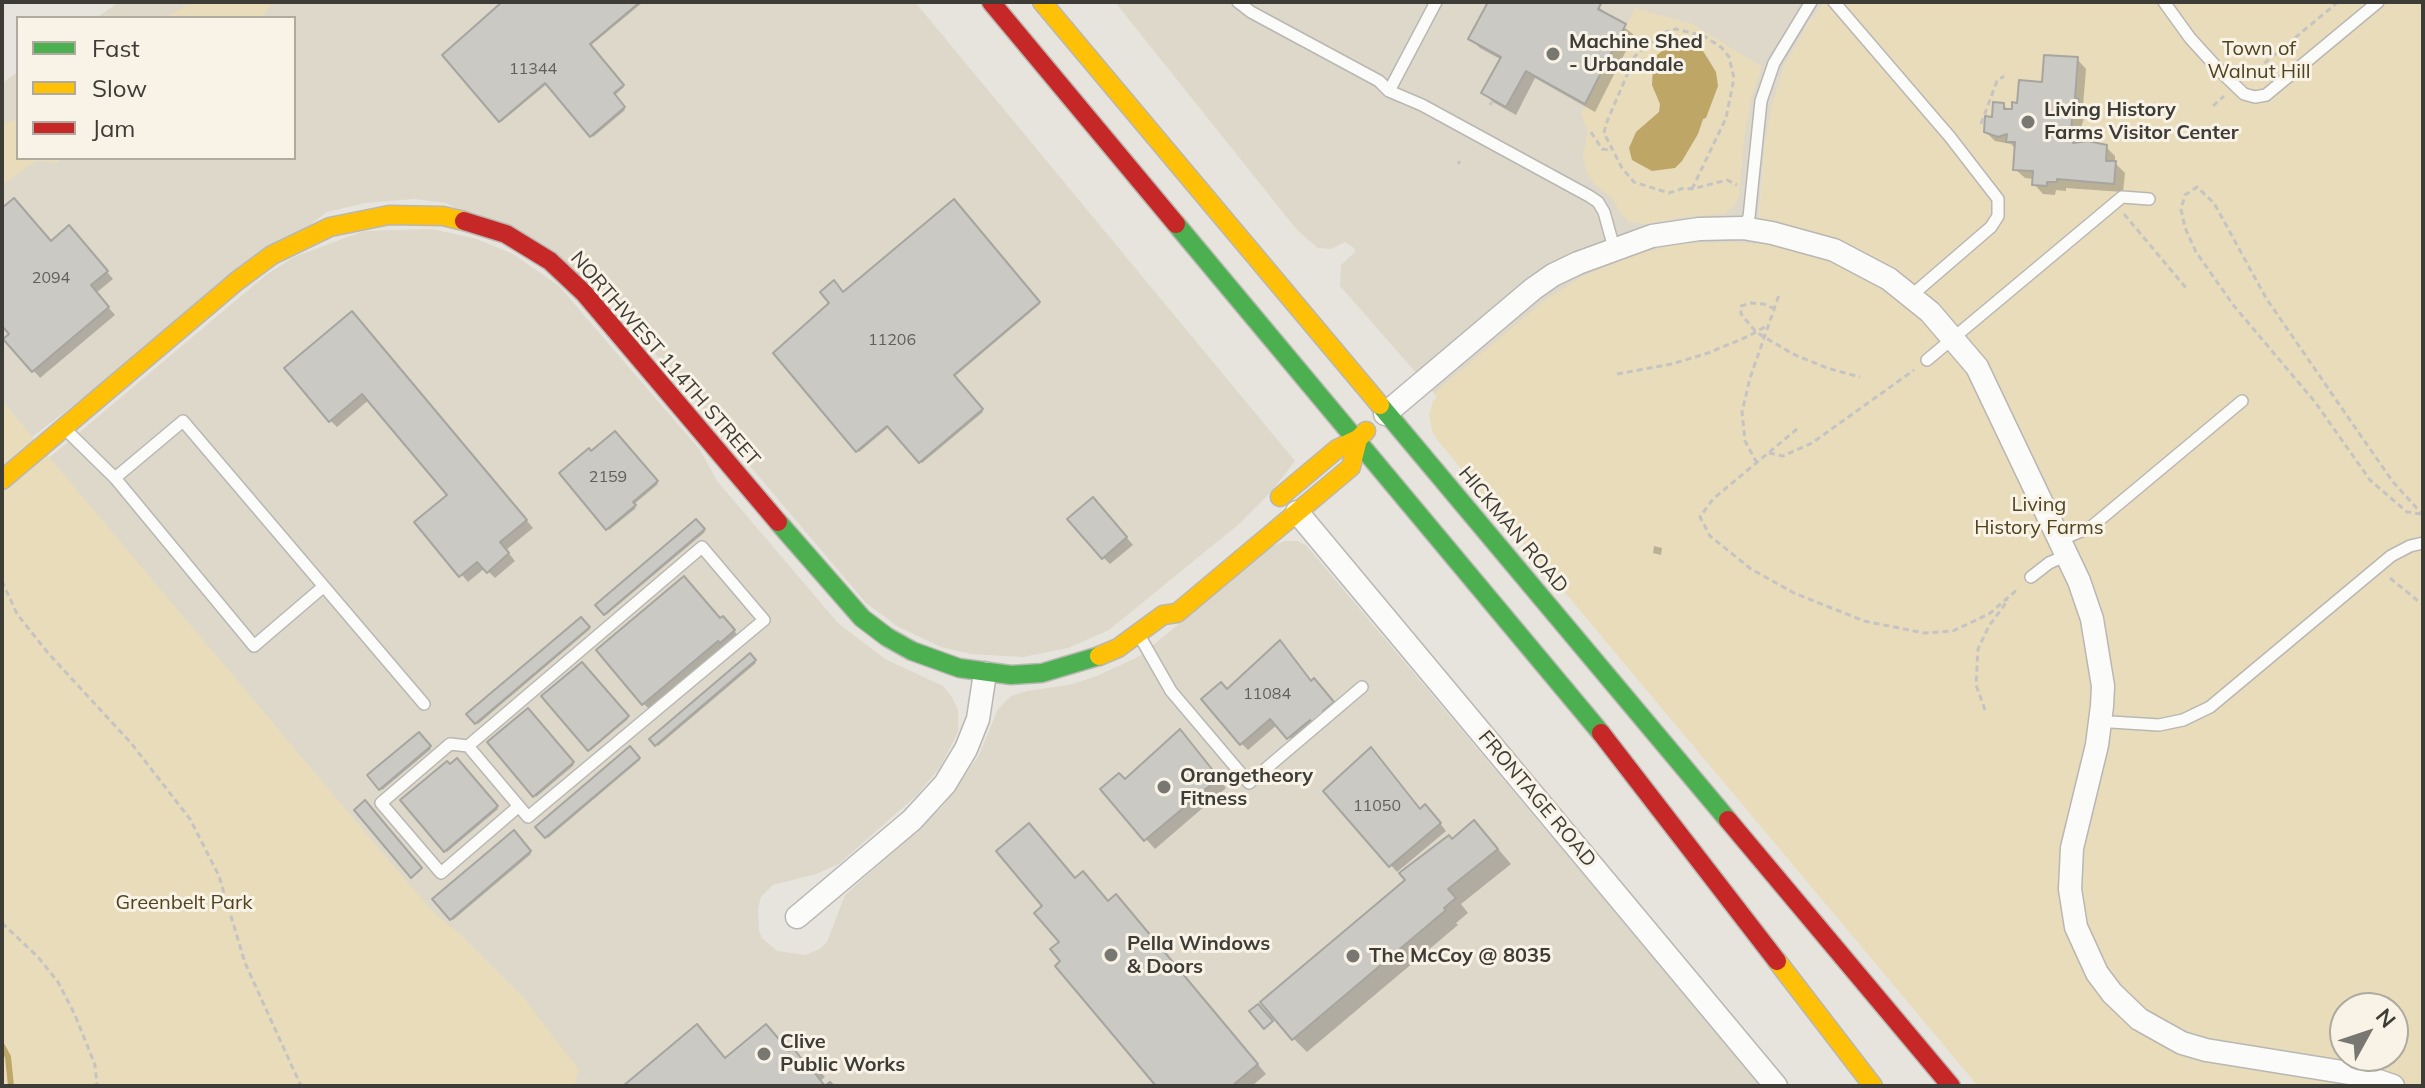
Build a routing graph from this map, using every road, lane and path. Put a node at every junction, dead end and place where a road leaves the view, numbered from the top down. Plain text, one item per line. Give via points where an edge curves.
1 (991, 2) edge
2 (1042, 2) edge
3 (1238, 2) edge
4 (1436, 2) edge
5 (1811, 2) edge
6 (1834, 2) edge
7 (2164, 2) edge
8 (2338, 2) edge
9 (2378, 2) edge
10 (2004, 76) dead end
11 (2236, 86) junction
12 (1389, 91) junction
13 (2213, 106) dead end
14 (1981, 124) dead end
15 (1591, 132) dead end
16 (1611, 150) junction
17 (1740, 187) dead end
18 (1692, 189) junction
19 (2149, 199) dead end
20 (2115, 203) junction
21 (1743, 228) junction
22 (1614, 248) junction
23 (2186, 288) dead end
24 (1779, 295) dead end
25 (1912, 295) junction
26 (1775, 309) junction
27 (1770, 324) junction
28 (1756, 332) junction
29 (1765, 338) junction
30 (1953, 338) junction
31 (1927, 360) joint
32 (1617, 374) dead end
33 (1860, 377) dead end
34 (2242, 401) dead end
35 (1385, 414) junction
36 (64, 428) junction
37 (1797, 429) dead end
38 (1358, 439) junction
39 (1769, 453) junction
40 (1757, 463) junction
41 (115, 478) junction
42 (2, 480) edge
43 (1265, 510) dead end
44 (1297, 512) junction
45 (2422, 515) edge
46 (2423, 543) edge
47 (2064, 548) junction
48 (2380, 566) junction
49 (2031, 577) dead end
50 (2, 581) edge
51 (323, 587) junction
52 (2423, 605) edge
53 (1139, 634) junction
54 (985, 673) junction
55 (1362, 687) dead end
56 (424, 704) dead end
57 (1985, 710) dead end
58 (2100, 719) junction
59 (468, 746) junction
60 (519, 806) junction
61 (797, 917) dead end
62 (2, 923) edge
63 (97, 1086) edge
64 (301, 1086) edge
65 (1776, 1086) edge
66 (1873, 1086) edge
67 (1951, 1086) edge
68 (2393, 1086) edge

1 - 38 main road
2 - 35 main road, HICKMAN ROAD
3 - 12 lane
4 - 12 lane
5 - 21 lane via 1774,63 1761,101 1749,217
6 - 25 lane via 1998,199 1998,216 1991,227
7 - 11 lane
8 - 11 path
9 - 11 lane via 2266,95 2244,94
10 - 14 path via 1997,81
11 - 13 path
12 - 22 lane via 1598,202
15 - 16 path via 1602,149
16 - 18 path via 1634,182 1669,193
16 - 18 path via 1606,124 1635,56 1662,33 1676,29 1704,36 1729,57 1734,78 1726,118
17 - 18 path via 1727,180
19 - 20 lane via 2122,197
20 - 23 path
20 - 30 lane
21 - 22 street via 1675,232
21 - 25 street via 1845,254
22 - 35 street via 1533,289
24 - 26 path
25 - 30 street
26 - 27 path
26 - 28 path via 1741,306
27 - 28 path
27 - 29 path
28 - 29 path
28 - 32 path via 1672,364
29 - 33 path via 1827,368
29 - 40 path via 1742,412 1745,441
30 - 31 lane
30 - 47 street via 1990,390
31 - 39 path via 1812,443 1783,456
34 - 47 lane
35 - 38 main road
35 - 67 main road, HICKMAN ROAD
36 - 41 lane
36 - 42 main road, NORTHWEST 114TH STREET
36 - 54 main road, NORTHWEST 114TH STREET via 237,281 301,239 389,215 443,216 482,225 529,246 584,293 862,618 912,651
37 - 39 path
38 - 43 main road via 1337,449
38 - 44 main road, NORTHWEST 114TH STREET via 1351,467
38 - 66 main road via 1627,765
39 - 40 path
40 - 57 path via 1713,499 1700,517 1710,536 1751,569 1794,593 1864,621 1924,633 1953,631 1989,614 2021,585 1978,649 1976,685
41 - 51 lane via 183,421
41 - 51 lane via 254,646
44 - 53 main road, NORTHWEST 114TH STREET via 1177,613 1163,606
44 - 65 street, FRONTAGE ROAD
45 - 45 path via 2393,482 2266,298 2214,203 2197,187 2185,195 2185,228 2234,306 2315,402 2370,480 2407,512
46 - 48 lane via 2405,548
47 - 49 lane
47 - 58 street via 2092,619 2103,686
48 - 52 path
48 - 58 lane via 2210,707 2159,725
50 - 64 path via 17,614 190,819 219,876 245,963
51 - 56 lane
53 - 54 main road, NORTHWEST 114TH STREET via 1088,661 1042,673
53 - 55 lane via 1171,691 1249,783
54 - 61 street via 978,719 945,784 912,820
58 - 68 street via 2072,848 2070,889 2081,939 2112,993 2149,1026 2182,1043 2361,1075
59 - 60 lane
59 - 60 lane via 450,744 381,803 441,873
59 - 60 lane via 702,547 764,620 528,817
62 - 63 path via 58,982 95,1065

